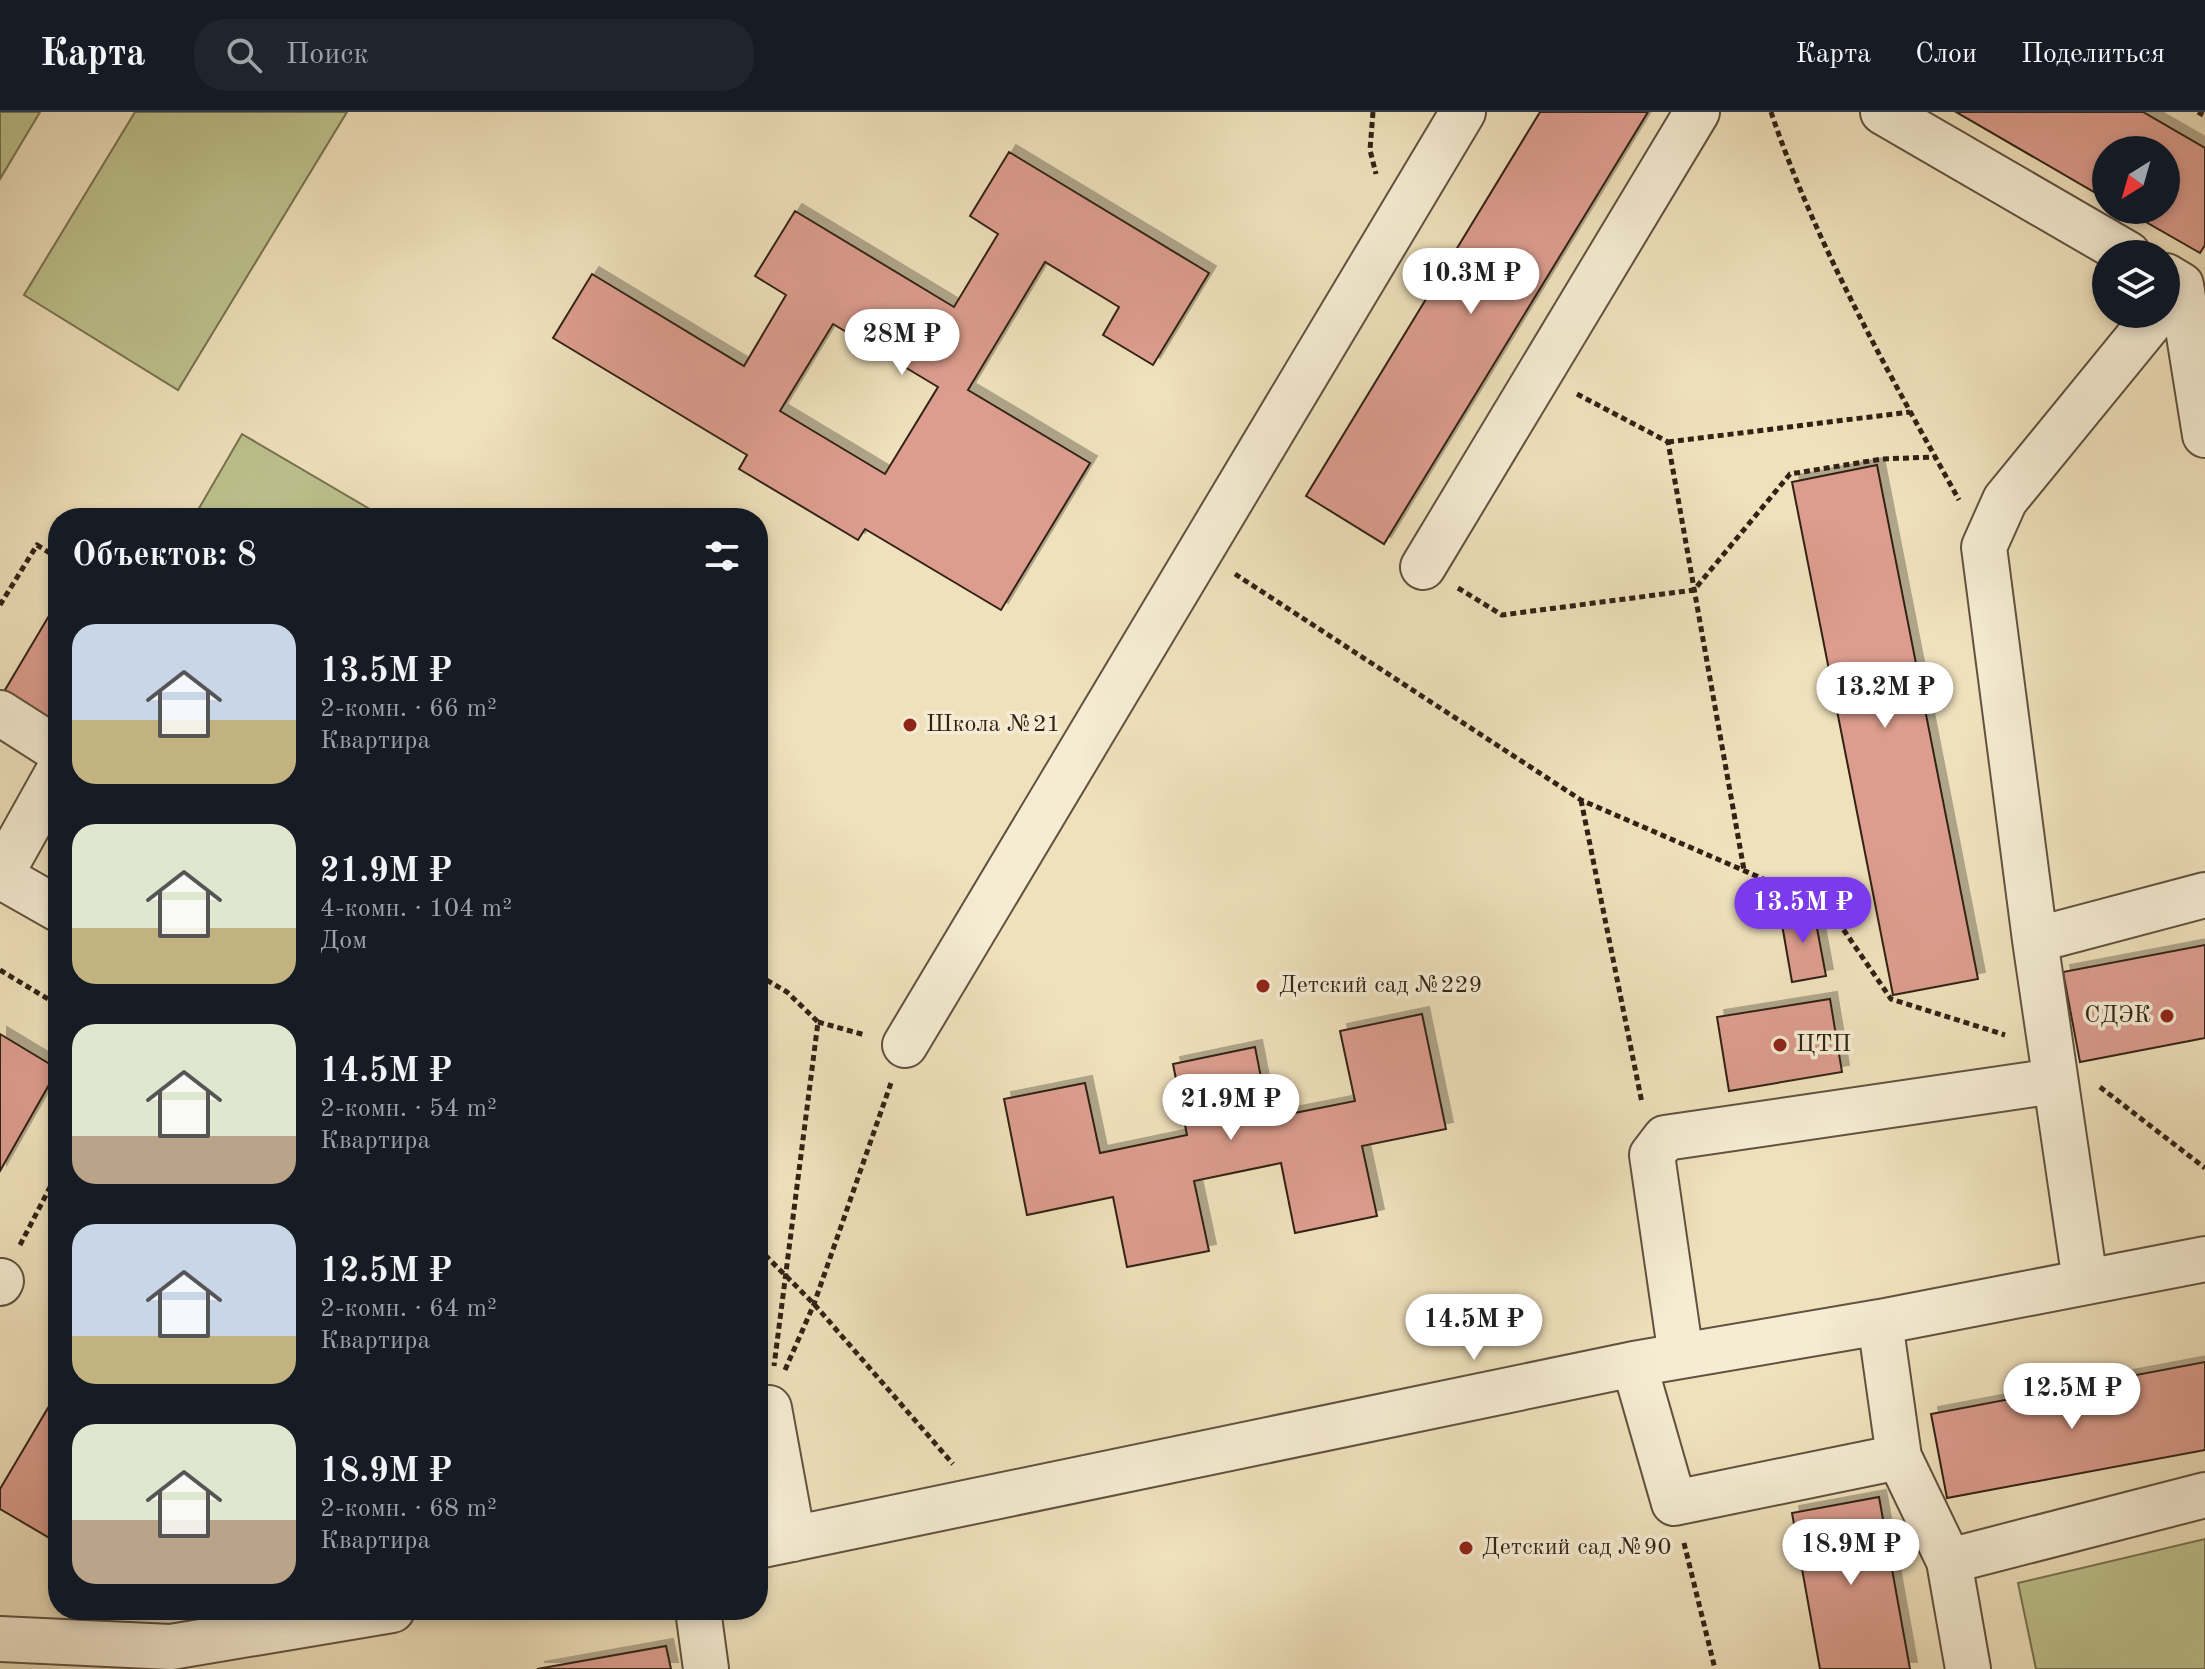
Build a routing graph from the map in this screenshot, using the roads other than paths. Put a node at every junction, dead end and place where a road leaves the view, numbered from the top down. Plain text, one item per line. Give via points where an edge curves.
1 (1463, 112) edge
2 (1697, 112) edge
3 (1883, 112) edge
4 (2104, 240) edge
5 (2180, 314) edge
6 (2144, 328) edge
7 (2205, 435) edge
8 (1423, 567) road end
9 (0, 713) edge
10 (48, 744) edge
11 (48, 790) edge
12 (0, 876) edge
13 (2205, 895) edge
14 (48, 903) edge
15 (2035, 940) junction
16 (905, 1045) road end
17 (2053, 1065) junction
18 (2205, 1259) edge
19 (2085, 1281) junction
20 (1880, 1322) junction
21 (1681, 1356) junction
22 (1634, 1364) junction
23 (1899, 1457) junction
24 (768, 1464) edge
25 (2205, 1495) edge
26 (775, 1542) edge
27 (1949, 1561) junction
28 (332, 1620) edge
29 (699, 1620) edge
30 (80, 1626) edge
31 (0, 1639) edge
32 (706, 1669) edge
33 (1968, 1669) edge

1 - 16 street
2 - 8 street
3 - 4 street
5 - 7 street
6 - 15 street via 2005,500 1984,547
9 - 10 street
11 - 12 street
12 - 14 street
13 - 15 street
15 - 17 street
17 - 19 street
17 - 21 street via 1665,1138 1652,1155
18 - 19 street
19 - 20 street
20 - 21 street
20 - 23 street
21 - 22 street
22 - 23 street via 1674,1503
22 - 26 street
23 - 27 street
24 - 26 street
25 - 27 street
27 - 33 street
28 - 30 street via 171,1647
29 - 32 street
30 - 31 street

